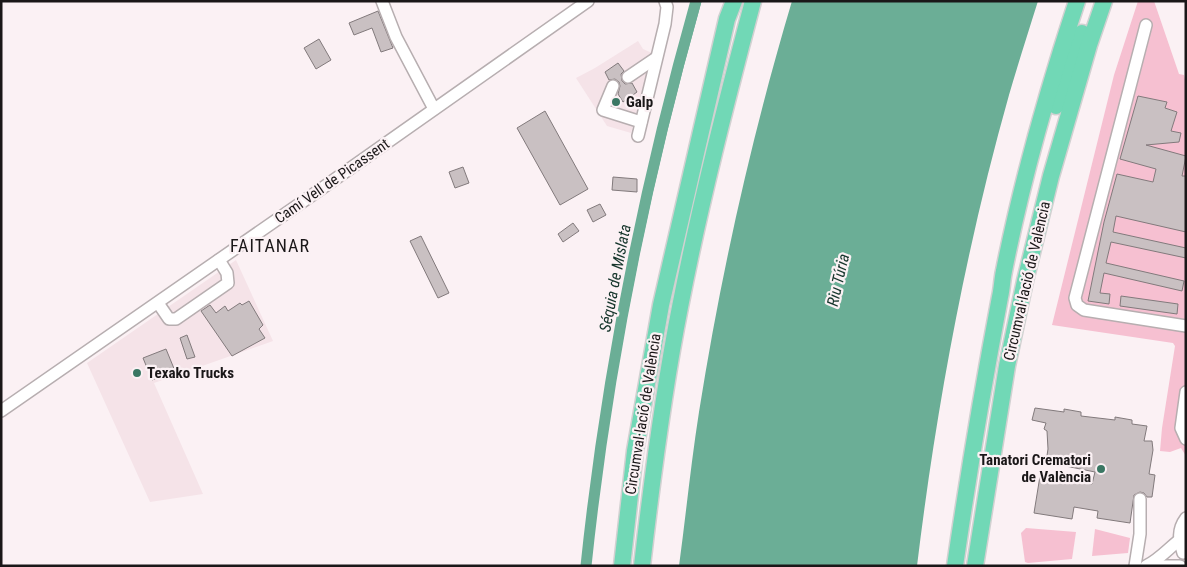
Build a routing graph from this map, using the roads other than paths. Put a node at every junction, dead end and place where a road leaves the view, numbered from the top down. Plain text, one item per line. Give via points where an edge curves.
1 (382, 1) edge
2 (588, 1) edge
3 (726, 1) edge
4 (734, 1) edge
5 (753, 1) edge
6 (1077, 1) edge
7 (1093, 1) edge
8 (1104, 1) edge
9 (667, 3) edge
10 (727, 19) junction
11 (1146, 26) dead end
12 (656, 58) junction
13 (628, 77) dead end
14 (613, 86) dead end
15 (434, 109) junction
16 (641, 122) junction
17 (638, 136) dead end
18 (219, 260) junction
19 (1001, 295) junction
20 (158, 303) junction
21 (1186, 326) edge
22 (1186, 392) edge
23 (1, 411) edge
24 (1186, 439) edge
25 (1140, 499) dead end
26 (1186, 518) edge
27 (1184, 539) edge
28 (1184, 558) edge
29 (977, 562) edge
30 (622, 566) edge
31 (642, 566) edge
32 (955, 566) edge
33 (1135, 566) edge
34 (1146, 566) edge
35 (1180, 566) edge

1 - 15 street via 396,37
2 - 15 street, Camí Vell de Picassent
3 - 10 highway
4 - 10 highway, Circumval·lació de València
5 - 31 highway, Circumval·lació de València via 720,126 679,308 656,449
6 - 19 highway, Circumval·lació de València via 1028,170 1003,273
7 - 19 highway via 1058,97 1010,276
8 - 29 highway, Circumval·lació de València via 1051,176 1025,281 1007,366
9 - 12 street
10 - 30 highway, Circumval·lació de València via 661,306 635,451
11 - 21 street via 1075,298 1077,306 1084,310
12 - 13 street
12 - 16 street
14 - 16 street via 603,110
15 - 18 street, Camí Vell de Picassent
16 - 17 street
18 - 20 street, Camí Vell de Picassent
18 - 20 street via 227,273 228,283 176,319 169,319
19 - 32 highway, Circumval·lació de València via 968,471
20 - 23 street, Camí Vell de Picassent
22 - 24 street via 1181,428
25 - 33 street via 1140,534
26 - 27 street via 1182,523
27 - 28 street
27 - 34 street
34 - 35 street

